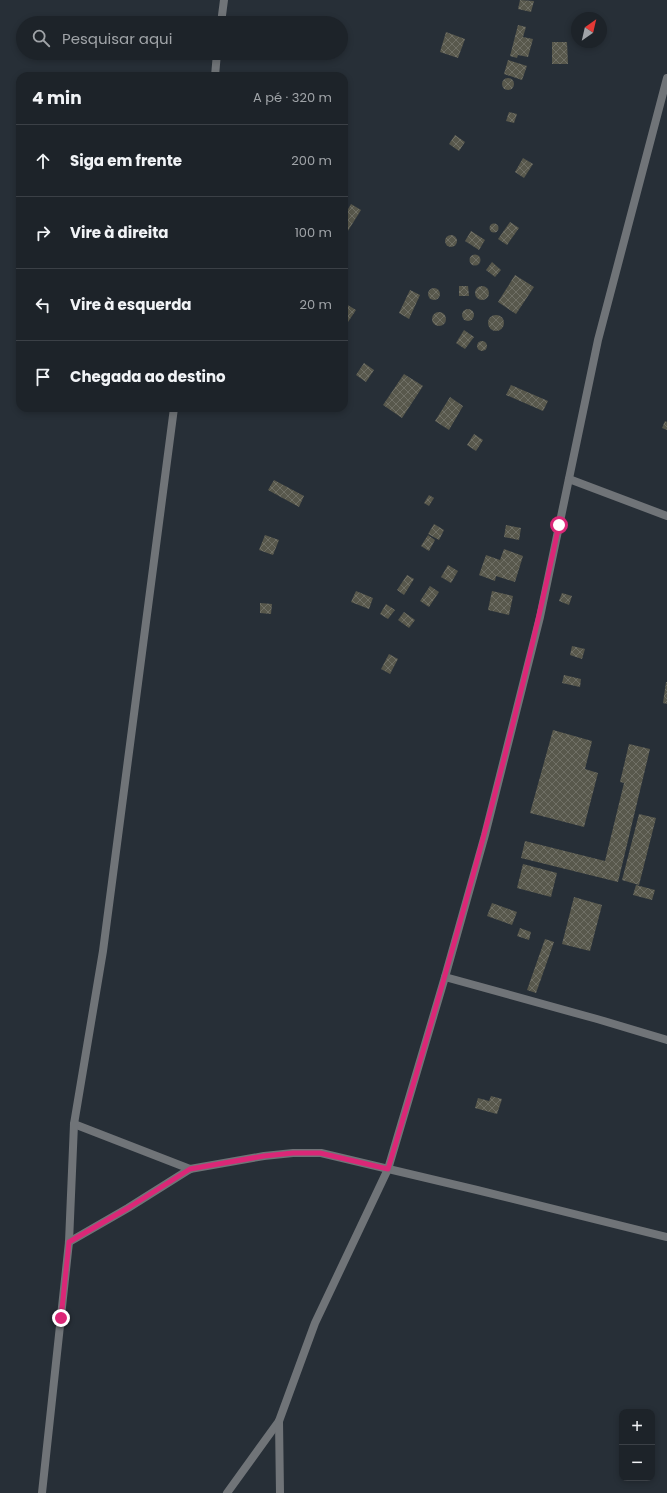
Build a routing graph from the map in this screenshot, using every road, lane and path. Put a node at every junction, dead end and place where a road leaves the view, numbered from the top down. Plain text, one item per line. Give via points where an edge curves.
1 (224, 0) edge
2 (222, 16) edge
3 (217, 60) edge
4 (216, 72) edge
5 (667, 78) edge
6 (173, 412) edge
7 (569, 479) junction
8 (667, 516) edge
9 (445, 977) junction
10 (667, 1040) edge
11 (74, 1124) junction
12 (190, 1169) junction
13 (388, 1169) junction
14 (667, 1237) edge
15 (69, 1242) junction
16 (279, 1421) junction
17 (42, 1493) edge
18 (227, 1493) edge
19 (280, 1493) edge

1 - 2 street
3 - 4 street
5 - 7 street via 598,340
6 - 11 street via 103,951
7 - 8 street
7 - 9 street via 540,617 485,834
9 - 10 street
9 - 13 street
11 - 12 street
11 - 15 street
12 - 13 street via 293,1153 320,1153
12 - 15 street
13 - 14 street
13 - 16 street via 315,1323
15 - 17 street
16 - 18 street
16 - 19 street

